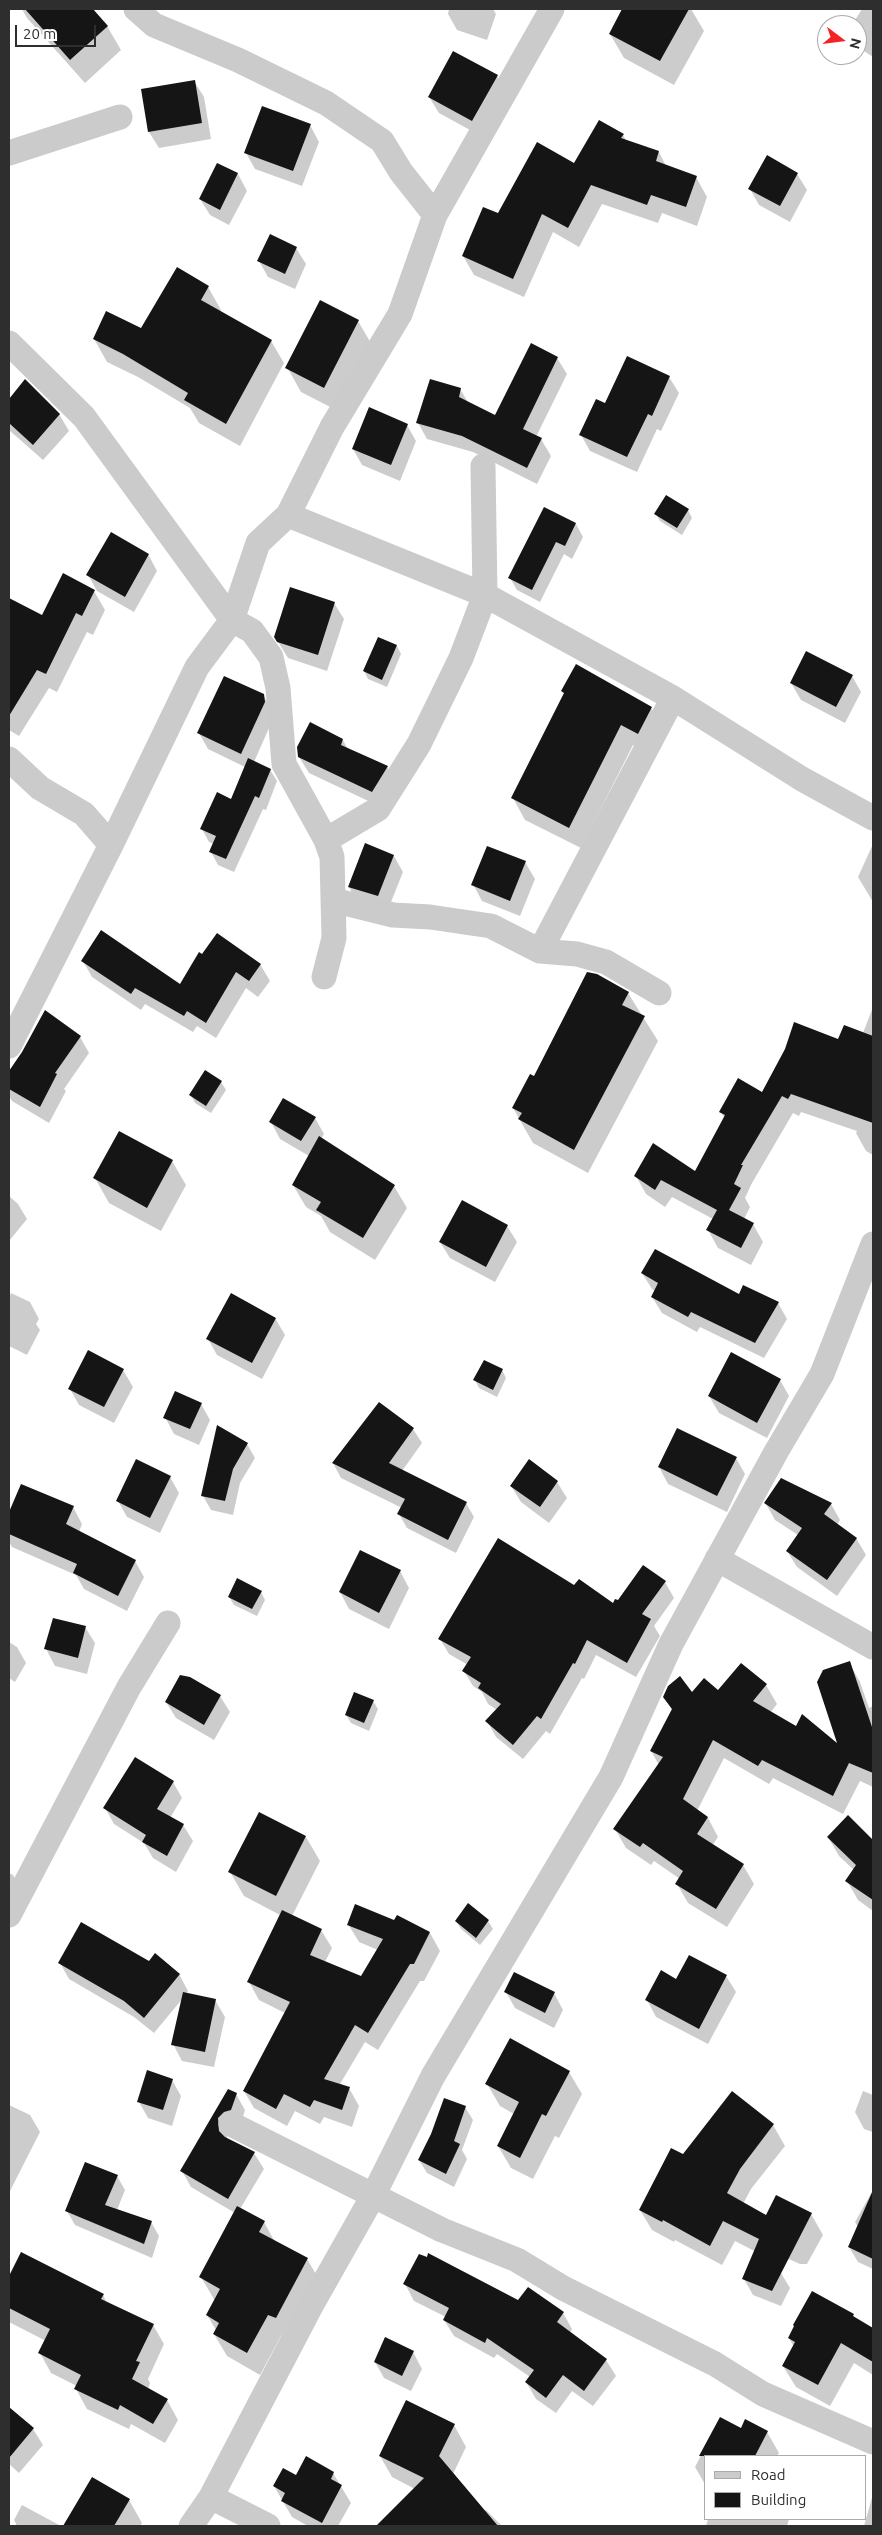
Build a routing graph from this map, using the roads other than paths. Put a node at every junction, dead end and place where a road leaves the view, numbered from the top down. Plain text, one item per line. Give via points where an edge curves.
1 (136, 9) edge
2 (552, 9) edge
3 (120, 117) dead end
4 (9, 153) edge
5 (435, 215) junction
6 (9, 343) edge
7 (483, 466) dead end
8 (288, 515) junction
9 (485, 595) junction
10 (232, 620) junction
11 (673, 698) junction
12 (9, 759) edge
13 (873, 818) edge
14 (326, 840) junction
15 (111, 845) junction
16 (333, 900) junction
17 (540, 952) junction
18 (324, 976) dead end
19 (659, 993) dead end
20 (9, 1046) edge
21 (873, 1244) edge
22 (717, 1559) junction
23 (168, 1623) dead end
24 (873, 1647) edge
25 (9, 1915) edge
26 (231, 2124) dead end
27 (373, 2196) junction
28 (873, 2442) edge
29 (211, 2497) junction
30 (190, 2526) edge
31 (268, 2526) edge

1 - 5 street via 154,25 238,60 326,103 382,141 401,172
2 - 5 street
3 - 4 street
5 - 8 street via 400,314 332,427
6 - 10 street via 84,417
7 - 9 street
8 - 9 street
8 - 10 street via 258,543
9 - 11 street
9 - 14 street via 461,658 419,744 378,809
10 - 14 street via 252,631 271,657 278,688 284,764
10 - 15 street via 197,667
11 - 13 street via 802,780
11 - 17 street
12 - 15 street via 40,788 84,814
14 - 16 street via 332,858
15 - 20 street
16 - 17 street via 393,915 490,926
16 - 18 street via 334,938
17 - 19 street via 577,954 606,962
21 - 22 street via 822,1374
22 - 24 street
22 - 27 street via 670,1644 611,1777 433,2076
23 - 25 street via 129,1686
26 - 27 street
27 - 28 street via 442,2230 517,2260 562,2288 715,2364 763,2394
27 - 29 street via 312,2304
29 - 30 street
29 - 31 street

